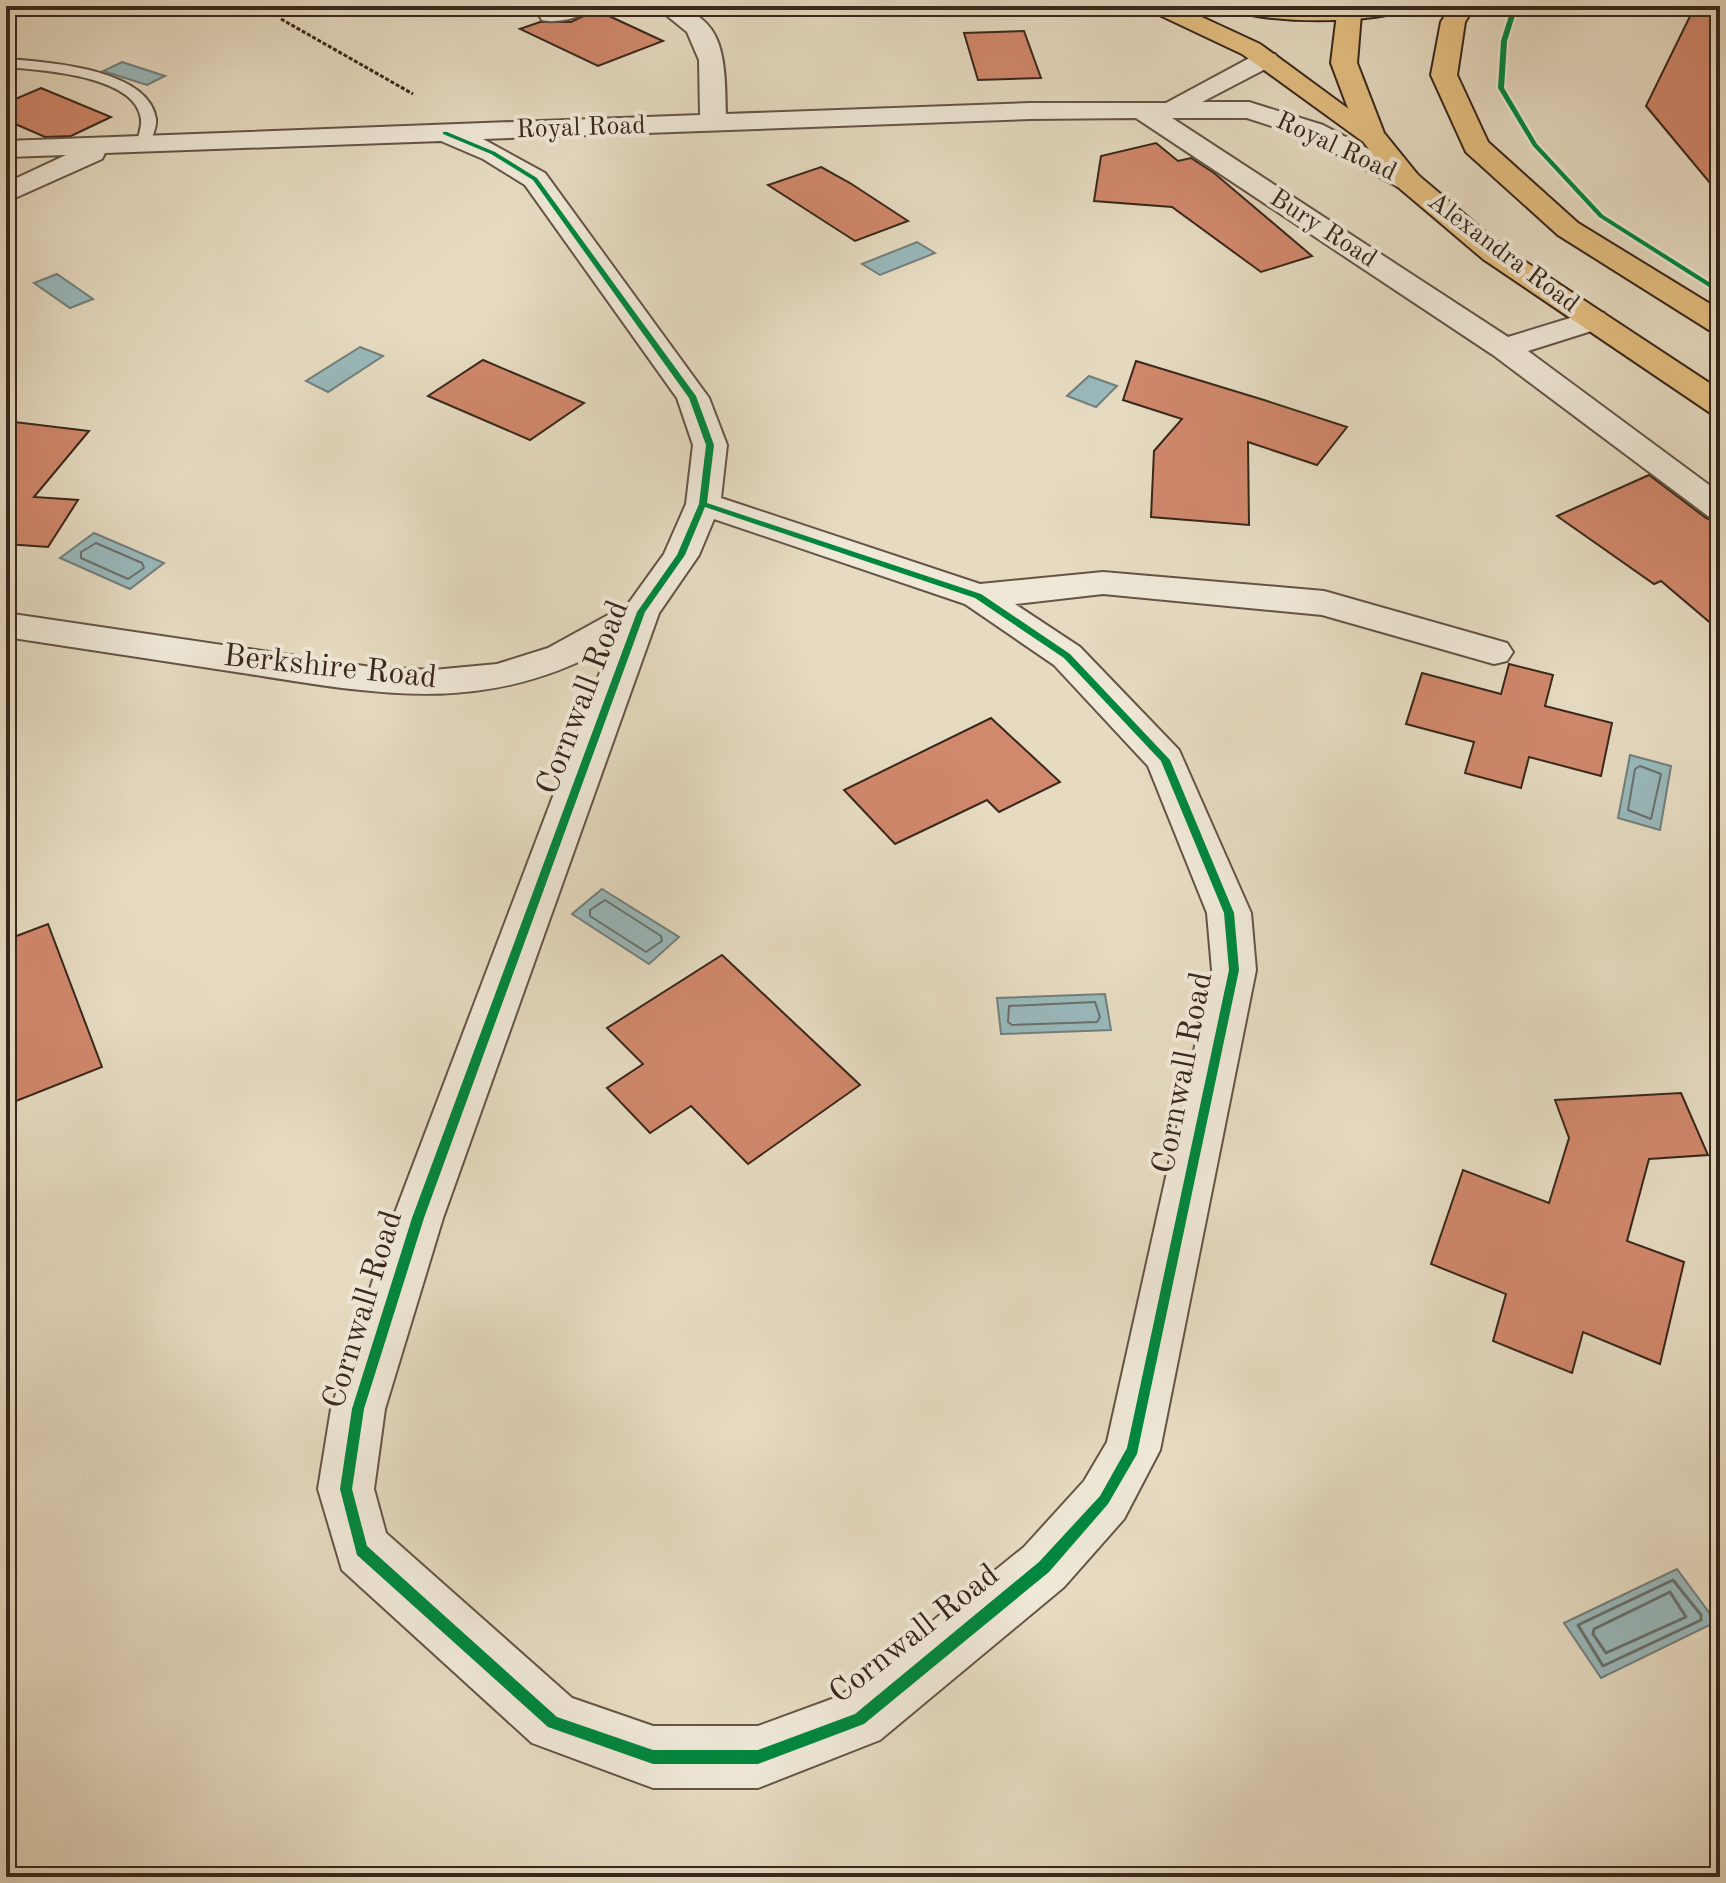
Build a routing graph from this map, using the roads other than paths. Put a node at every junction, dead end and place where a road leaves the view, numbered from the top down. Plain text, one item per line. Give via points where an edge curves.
1 (583, 6) edge
2 (667, 6) edge
3 (1159, 6) edge
4 (1243, 6) edge
5 (1395, 6) edge
6 (1463, 6) edge
7 (1352, 10) edge
8 (551, 15) dead end
9 (1266, 59) junction
10 (6, 63) edge
11 (1155, 110) junction
12 (713, 123) junction
13 (599, 127) junction
14 (445, 133) junction
15 (1371, 135) junction
16 (143, 144) junction
17 (108, 145) junction
18 (6, 149) edge
19 (535, 179) junction
20 (1408, 181) junction
21 (6, 194) edge
22 (1593, 320) junction
23 (1720, 323) edge
24 (1504, 348) junction
25 (1720, 405) edge
26 (703, 504) junction
27 (1720, 509) edge
28 (978, 596) junction
29 (641, 612) junction
30 (6, 625) edge
31 (1494, 652) dead end

1 - 8 street
2 - 12 street via 698,28 712,60
3 - 9 main road
4 - 7 main road via 1290,14
5 - 7 main road
6 - 23 main road, Alexandra Road via 1453,22 1444,75 1476,146 1568,229
7 - 15 main road, Alexandra Road via 1344,63
9 - 11 street, Royal Road
9 - 15 main road
10 - 16 lane via 46,65 132,91 149,106 151,115
11 - 12 street, Royal Road
11 - 20 street, Royal Road via 1249,110 1280,118
11 - 24 street, Bury Road
12 - 13 street, Royal Road
13 - 14 street, Royal Road
13 - 19 street via 553,149 537,165
14 - 16 street, Royal Road
14 - 19 street, Cornwall Road via 483,147
15 - 20 main road, Alexandra Road
16 - 17 street, Royal Road
17 - 18 street
17 - 21 street, Royal Road
19 - 26 street, Cornwall Road via 693,398 710,445
20 - 22 main road, Alexandra Road via 1493,253
22 - 24 street
22 - 25 main road, Alexandra Road
24 - 27 street, Bury Road
26 - 28 street, Cornwall Road
26 - 29 street, Cornwall Road via 681,555
28 - 29 street, Cornwall Road via 1067,656 1165,760 1229,913 1234,970 1133,1450 1104,1500 1044,1567 859,1719 758,1757 653,1757 553,1722 362,1550 346,1489 358,1409 418,1218
28 - 31 street via 1103,583 1324,603
29 - 30 street, Berkshire Road via 561,657 499,677 433,683 371,680

